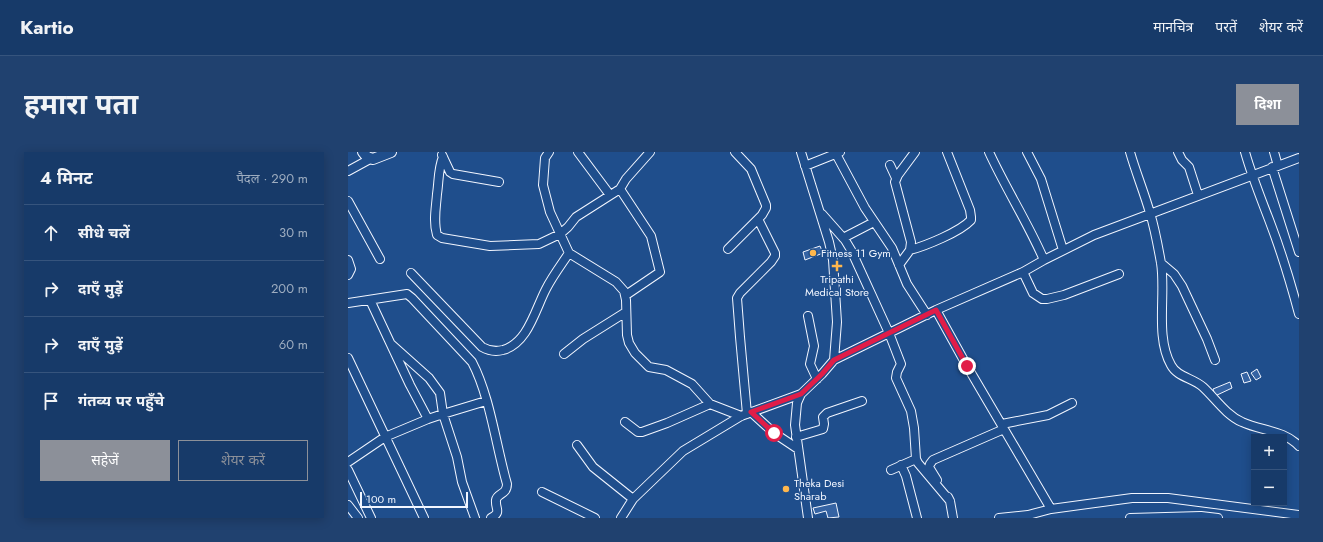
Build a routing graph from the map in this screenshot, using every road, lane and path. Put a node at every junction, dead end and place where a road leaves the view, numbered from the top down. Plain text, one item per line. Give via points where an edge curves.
1 (549, 152) edge
2 (578, 152) edge
3 (650, 152) edge
4 (735, 152) edge
5 (801, 152) edge
6 (915, 152) edge
7 (946, 152) edge
8 (989, 152) edge
9 (1027, 152) edge
10 (1130, 152) edge
11 (1178, 152) edge
12 (1245, 152) edge
13 (1274, 152) edge
14 (385, 153) edge
15 (838, 153) edge
16 (442, 154) edge
17 (366, 155) edge
18 (1299, 158) edge
19 (890, 165) dead end
20 (805, 166) junction
21 (1275, 167) junction
22 (348, 171) edge
23 (1251, 175) junction
24 (896, 178) junction
25 (499, 182) dead end
26 (620, 189) junction
27 (610, 195) junction
28 (1198, 195) junction
29 (348, 201) edge
30 (820, 212) junction
31 (1150, 213) junction
32 (758, 219) junction
33 (874, 222) junction
34 (560, 234) junction
35 (843, 238) junction
36 (728, 249) dead end
37 (910, 250) junction
38 (1063, 250) junction
39 (1299, 252) edge
40 (569, 253) junction
41 (380, 259) dead end
42 (348, 260) edge
43 (1044, 260) junction
44 (1161, 262) junction
45 (899, 265) junction
46 (1023, 272) junction
47 (411, 273) dead end
48 (1119, 274) dead end
49 (348, 275) edge
50 (626, 296) junction
51 (1297, 296) edge
52 (370, 300) junction
53 (348, 303) edge
54 (936, 310) junction
55 (626, 312) junction
56 (927, 314) junction
57 (1299, 314) edge
58 (808, 316) dead end
59 (889, 333) junction
60 (391, 344) junction
61 (564, 354) dead end
62 (348, 358) edge
63 (834, 360) junction
64 (1215, 360) dead end
65 (817, 378) junction
66 (801, 394) junction
67 (486, 401) junction
68 (862, 401) dead end
69 (710, 404) junction
70 (1072, 404) dead end
71 (443, 414) junction
72 (747, 414) junction
73 (428, 419) junction
74 (625, 422) dead end
75 (1003, 427) junction
76 (385, 437) junction
77 (796, 437) junction
78 (577, 445) dead end
79 (1299, 446) edge
80 (798, 449) junction
81 (916, 459) junction
82 (348, 462) edge
83 (901, 465) junction
84 (348, 470) edge
85 (891, 470) dead end
86 (542, 492) dead end
87 (633, 499) junction
88 (950, 501) junction
89 (348, 505) edge
90 (1051, 509) junction
91 (1299, 515) edge
92 (1163, 517) edge
93 (358, 518) edge
94 (371, 518) edge
95 (424, 518) edge
96 (475, 518) edge
97 (491, 518) edge
98 (595, 518) edge
99 (621, 518) edge
100 (808, 518) edge
101 (917, 518) edge
102 (953, 518) edge
103 (999, 518) edge
104 (1130, 518) edge
105 (1218, 518) edge

1 - 34 street via 545,158 543,185 550,212
2 - 27 street
3 - 26 street
4 - 32 street via 751,169 765,200 766,208
5 - 20 street
6 - 24 street
7 - 37 street via 970,210 971,220 952,233
8 - 43 street
9 - 38 street via 1041,179
10 - 31 street
11 - 28 street via 1189,168
12 - 23 street
13 - 21 street
14 - 17 main road via 373,159
15 - 20 street
15 - 33 street
16 - 25 street via 453,174
16 - 34 street via 435,209 436,231 439,237 490,246 539,244
17 - 22 street
18 - 21 street
19 - 24 street
20 - 30 street
21 - 23 street
21 - 39 street
23 - 28 street
23 - 51 street
24 - 37 street via 911,242
26 - 27 street
26 - 50 street via 650,236 660,272
27 - 34 street via 576,217
28 - 31 street
29 - 41 street
30 - 35 street
30 - 63 street via 833,260 837,322
31 - 38 street
31 - 44 street
32 - 36 street
32 - 72 street via 775,256 737,298
33 - 35 street
33 - 45 street via 892,248
34 - 40 street
35 - 59 street
37 - 45 street
38 - 43 street
40 - 47 street via 546,288 524,334 514,345 499,350 490,351 482,347
40 - 50 street via 616,282
42 - 49 street via 351,269
43 - 46 street
44 - 64 street via 1182,286
44 - 79 street via 1164,339 1168,359 1174,370 1197,382 1233,417 1287,436
45 - 56 street via 907,284
46 - 48 street via 1033,293 1048,300
46 - 54 street
50 - 55 street
51 - 57 street
52 - 53 street
52 - 60 street
52 - 67 street via 407,294 412,298 472,362
54 - 56 street
54 - 75 street
55 - 61 street
55 - 69 street via 627,335 635,353 649,367 666,370 692,384
56 - 59 street
58 - 65 street via 814,346 810,364
59 - 63 street
59 - 81 street via 901,364 896,378 911,411
60 - 71 street via 429,378 440,393
60 - 73 street
62 - 76 street
63 - 65 street
65 - 66 street
66 - 72 street
66 - 77 street via 795,410
67 - 71 street
67 - 97 street via 507,484 507,489 496,501 498,512
68 - 77 street via 827,413 823,417 822,429
69 - 72 street
69 - 74 street via 642,432 638,432
70 - 75 street via 1048,415
71 - 73 street
71 - 96 street
72 - 80 street
72 - 87 street via 683,451
73 - 76 street
75 - 88 street via 930,464 931,471
75 - 90 street
76 - 82 street
76 - 95 street
77 - 80 street
78 - 87 street via 593,467
80 - 100 street
81 - 83 street
81 - 88 street via 922,470
83 - 85 street
83 - 101 street
84 - 94 street
86 - 98 street
87 - 99 street
88 - 102 street
89 - 93 street
90 - 91 street via 1132,498 1168,498
90 - 103 street
92 - 104 street
92 - 105 street

